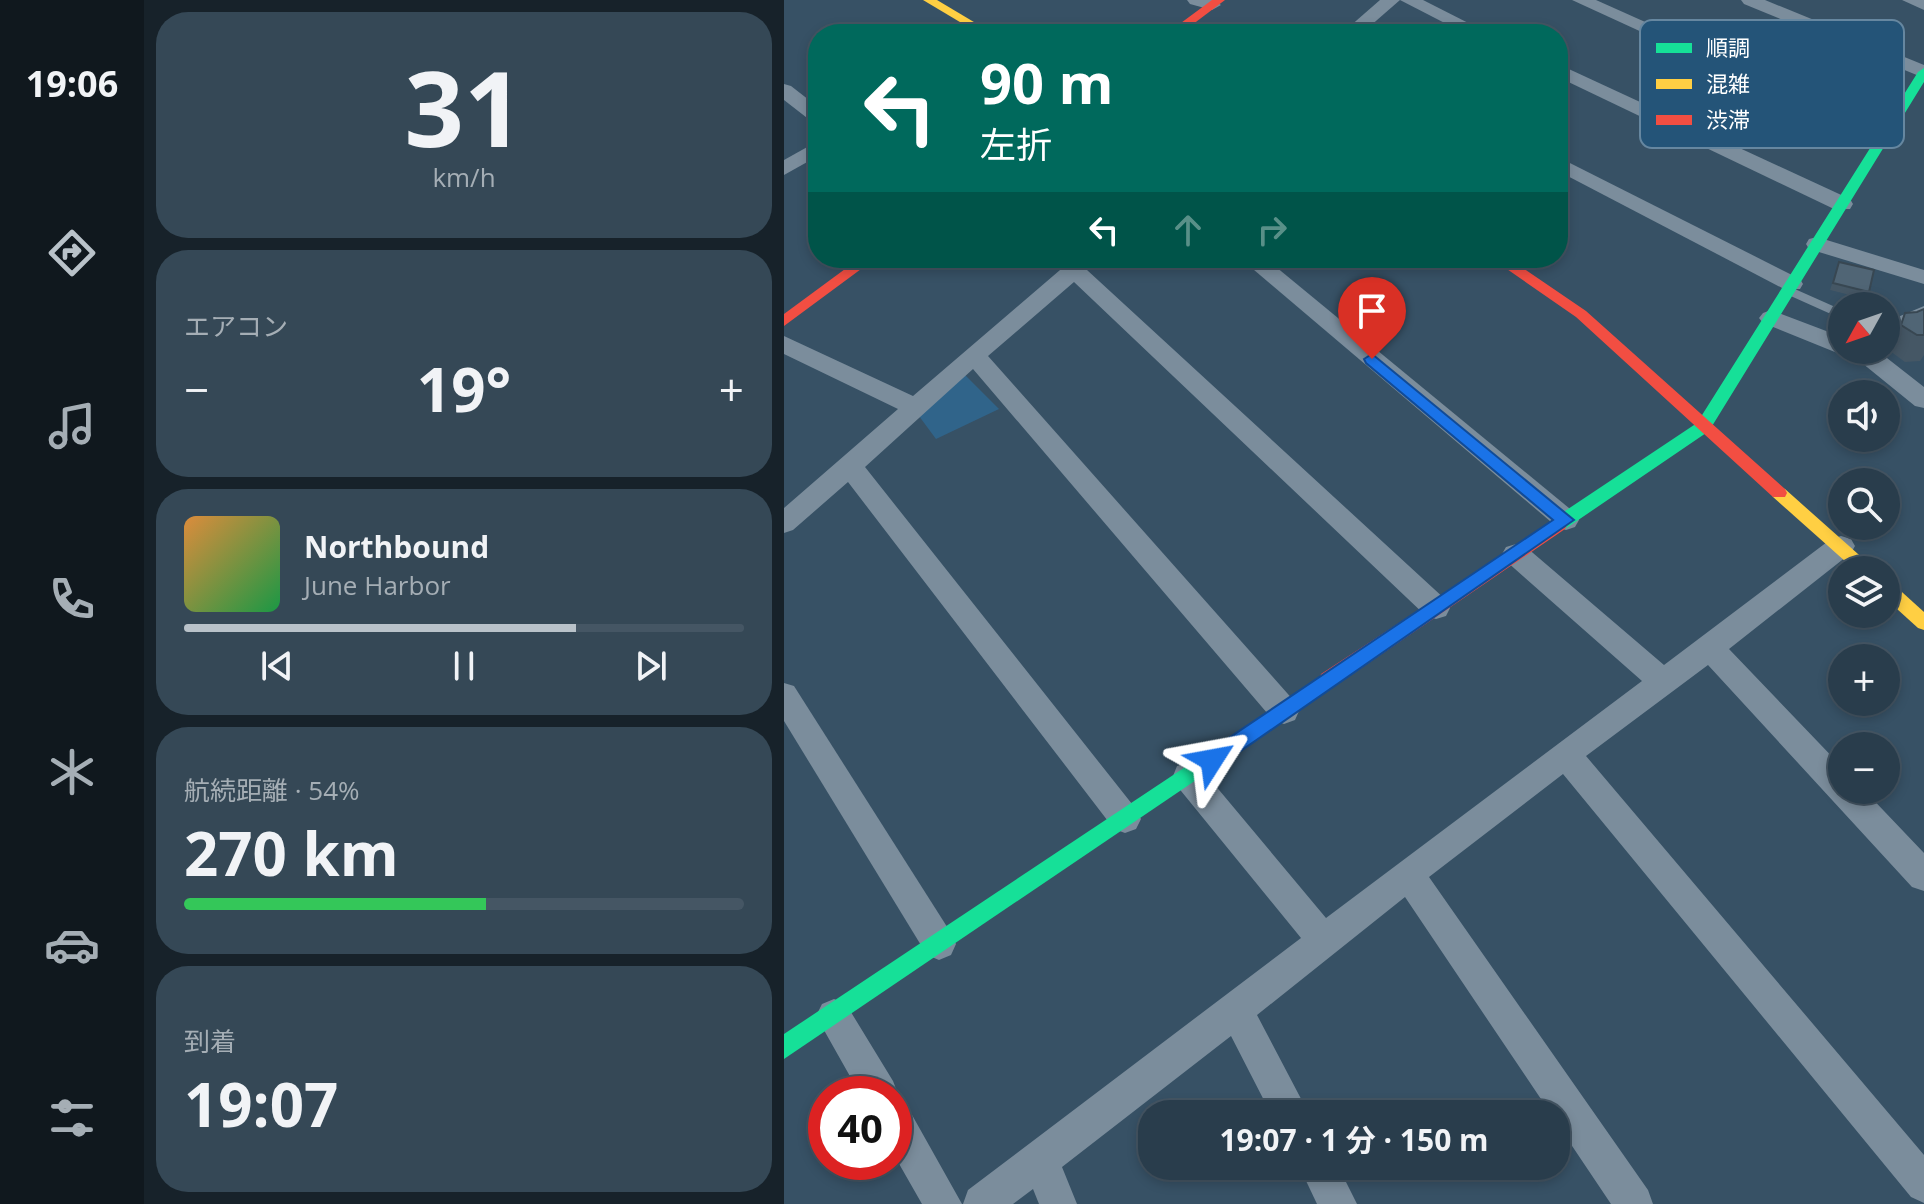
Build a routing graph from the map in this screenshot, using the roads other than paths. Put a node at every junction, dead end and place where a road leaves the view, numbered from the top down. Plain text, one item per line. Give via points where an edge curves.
1 (929, 0) edge
2 (1391, 0) edge
3 (1409, 0) edge
4 (1581, 0) edge
5 (1750, 0) edge
6 (1911, 0) edge
7 (1209, 2) edge
8 (1924, 5) edge
9 (1798, 20) edge
10 (971, 24) edge
11 (1184, 24) edge
12 (1362, 24) edge
13 (1460, 24) edge
14 (1640, 26) edge
15 (1904, 64) edge
16 (1924, 72) edge
17 (1568, 75) edge
18 (784, 90) edge
19 (1904, 104) edge
20 (808, 109) edge
21 (1640, 109) edge
22 (1723, 148) edge
23 (1877, 148) edge
24 (808, 153) edge
25 (1568, 168) edge
26 (784, 169) edge
27 (1842, 204) junction
28 (1817, 244) junction
29 (856, 268) edge
30 (1076, 268) edge
31 (1085, 268) edge
32 (1263, 268) edge
33 (1513, 268) edge
34 (1924, 277) edge
35 (1790, 287) junction
36 (1828, 307) edge
37 (1924, 310) edge
38 (1771, 318) junction
39 (784, 321) edge
40 (1900, 321) edge
41 (1828, 340) edge
42 (784, 344) edge
43 (974, 355) junction
44 (1879, 364) edge
45 (1924, 400) edge
46 (916, 407) junction
47 (1703, 427) junction
48 (850, 466) junction
49 (1566, 520) junction
50 (784, 523) edge
51 (1841, 546) junction
52 (1516, 554) junction
53 (1852, 556) edge
54 (1900, 601) edge
55 (1436, 608) junction
56 (1924, 623) edge
57 (1710, 648) junction
58 (1663, 682) junction
59 (784, 695) edge
60 (1284, 711) junction
61 (1565, 754) junction
62 (1828, 773) edge
63 (1188, 776) junction
64 (1857, 804) edge
65 (1125, 819) junction
66 (1408, 874) junction
67 (1924, 876) edge
68 (1324, 941) junction
69 (939, 944) junction
70 (1236, 1010) junction
71 (834, 1016) junction
72 (784, 1048) edge
73 (869, 1076) edge
74 (1284, 1100) edge
75 (912, 1150) edge
76 (1040, 1160) junction
77 (1325, 1180) edge
78 (1924, 1184) edge
79 (943, 1204) edge
80 (982, 1204) edge
81 (1058, 1204) edge
82 (1338, 1204) edge
83 (1634, 1204) edge

1 - 10 street
2 - 12 street
3 - 13 street
4 - 14 street
5 - 9 street
6 - 8 street
7 - 11 street
15 - 16 street
16 - 19 street
17 - 21 street
18 - 20 street
22 - 27 street
23 - 27 street
24 - 26 street
25 - 35 street
27 - 28 street
28 - 34 street
28 - 35 street
29 - 39 street
30 - 43 street
31 - 55 street
32 - 49 street
33 - 47 street via 1581,314
35 - 36 lane
35 - 38 street
37 - 40 lane
38 - 41 street
38 - 47 street
42 - 46 street
43 - 46 street
43 - 60 street
44 - 45 street
46 - 48 street
47 - 49 street
47 - 51 street
48 - 50 street
48 - 65 street
49 - 52 street
51 - 53 street
51 - 57 street
52 - 55 street
52 - 58 street
54 - 56 street
55 - 60 street
57 - 58 street
57 - 62 street
58 - 61 street
59 - 69 street
60 - 63 street
61 - 66 street
61 - 78 street
63 - 65 street
63 - 68 street
64 - 67 street
65 - 69 street
66 - 68 street
66 - 83 street
68 - 70 street
69 - 71 street
70 - 74 street
70 - 76 street
71 - 72 street
71 - 73 street
75 - 79 street
76 - 80 street
76 - 81 street
77 - 82 street

